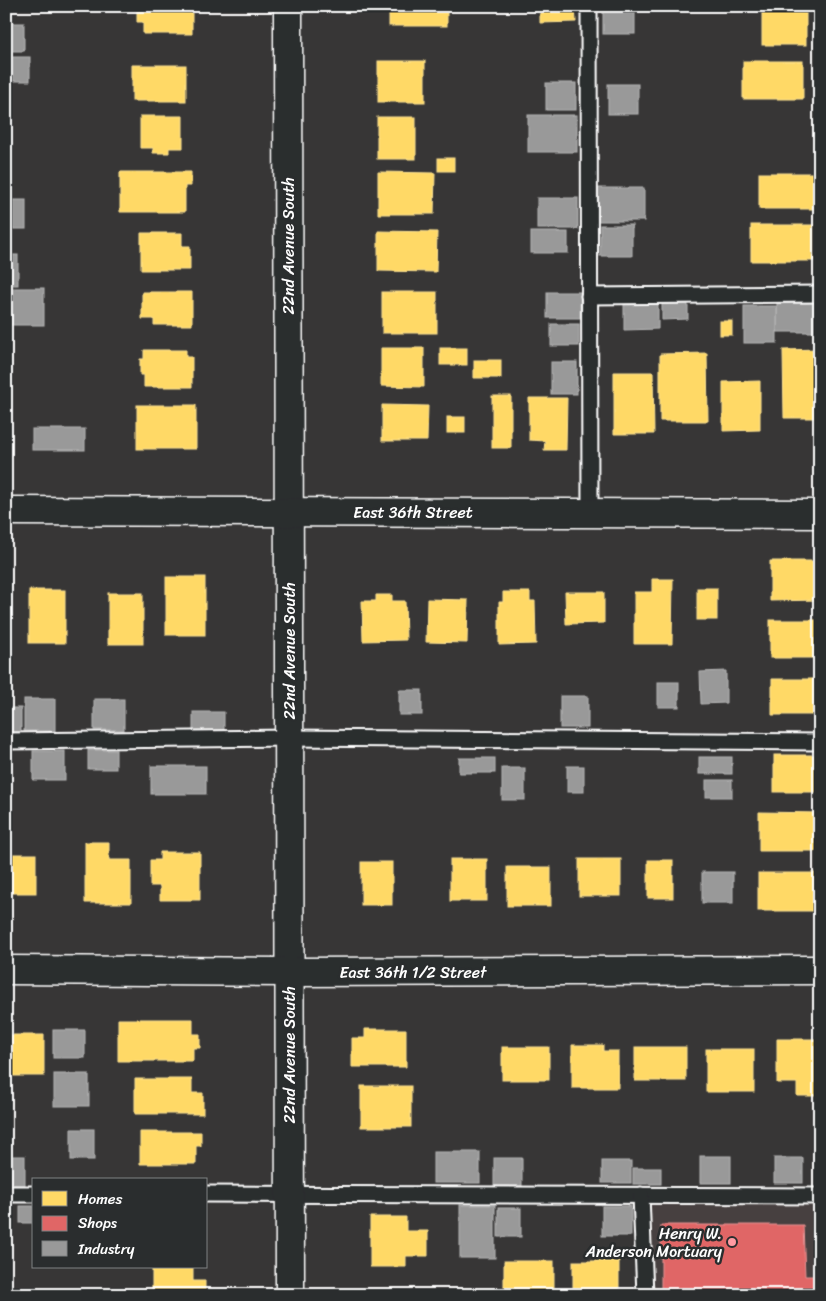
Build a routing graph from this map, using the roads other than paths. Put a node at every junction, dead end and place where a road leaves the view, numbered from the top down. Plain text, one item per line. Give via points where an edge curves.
1 (288, 6) edge
2 (589, 6) edge
3 (820, 294) edge
4 (589, 296) junction
5 (6, 511) edge
6 (289, 512) junction
7 (590, 513) junction
8 (820, 514) edge
9 (289, 738) junction
10 (6, 741) edge
11 (820, 742) edge
12 (6, 970) edge
13 (820, 970) edge
14 (288, 972) junction
15 (6, 1194) edge
16 (32, 1194) edge
17 (208, 1194) edge
18 (289, 1194) junction
19 (641, 1195) junction
20 (820, 1196) edge
21 (290, 1295) edge
22 (645, 1295) edge

1 - 6 street, 22nd Avenue South
2 - 4 lane
3 - 4 lane
4 - 7 lane
5 - 6 street, East 36th Street
6 - 7 street, East 36th Street
6 - 9 street, 22nd Avenue South
7 - 8 street, East 36th Street
9 - 10 lane
9 - 11 lane
9 - 14 street, 22nd Avenue South
12 - 14 street, East 36th 1/2 Street
13 - 14 street, East 36th 1/2 Street
14 - 18 street, 22nd Avenue South
15 - 16 lane
17 - 18 lane
18 - 19 lane
18 - 21 street, 22nd Avenue South
19 - 20 lane
19 - 22 lane

